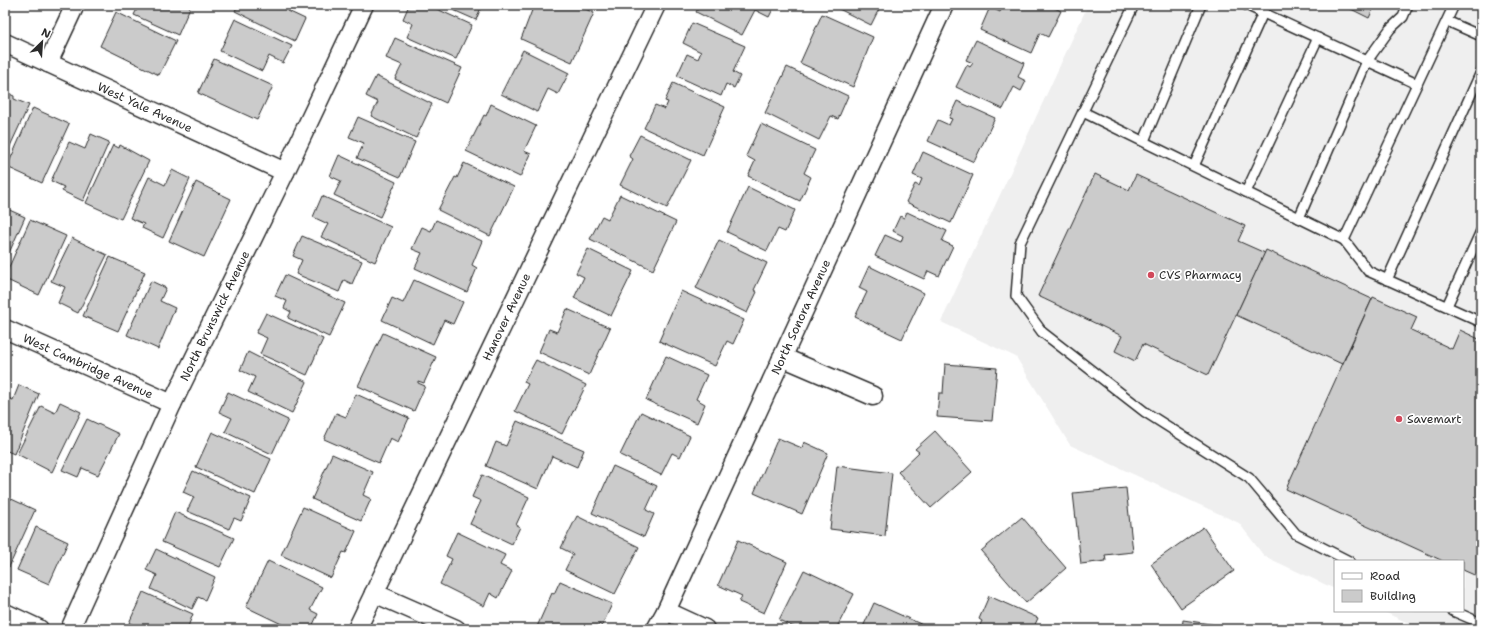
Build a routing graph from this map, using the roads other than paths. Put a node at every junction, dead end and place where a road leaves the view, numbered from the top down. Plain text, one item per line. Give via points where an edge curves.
1 (75, 5) edge
2 (364, 5) edge
3 (656, 5) edge
4 (944, 5) edge
5 (1134, 5) edge
6 (1201, 5) edge
7 (1246, 5) edge
8 (1408, 5) edge
9 (1454, 5) edge
10 (1263, 13) junction
11 (1447, 20) junction
12 (1481, 36) edge
13 (1318, 38) junction
14 (5, 43) edge
15 (1366, 61) junction
16 (48, 64) junction
17 (1481, 72) edge
18 (1417, 84) junction
19 (1083, 112) junction
20 (1144, 141) junction
21 (1194, 166) junction
22 (285, 172) junction
23 (1246, 192) junction
24 (1299, 218) junction
25 (1481, 231) edge
26 (1344, 240) junction
27 (1387, 280) junction
28 (1446, 306) junction
29 (1481, 322) edge
30 (5, 329) edge
31 (782, 357) junction
32 (873, 396) dead end
33 (172, 404) junction
34 (1347, 560) edge
35 (374, 592) junction
36 (666, 611) junction
37 (1454, 612) edge
38 (5, 613) edge
39 (1481, 623) edge
40 (39, 629) edge
41 (70, 629) edge
42 (357, 629) edge
43 (456, 629) edge
44 (656, 629) edge
45 (705, 629) edge

1 - 16 street
2 - 22 street, North Brunswick Avenue
3 - 35 street, Hanover Avenue
4 - 31 street, North Sonora Avenue
5 - 19 lane
6 - 20 lane
7 - 10 lane
8 - 15 lane via 1403,17 1390,29
9 - 11 lane
10 - 13 lane
10 - 21 lane
11 - 12 lane
11 - 18 lane
13 - 15 lane
13 - 23 lane
14 - 16 street, West Yale Avenue
15 - 18 lane
15 - 24 lane
16 - 22 street, West Yale Avenue
17 - 27 lane
18 - 26 lane
19 - 20 lane
19 - 34 lane via 1020,244 1016,296 1042,332 1145,412 1248,478 1296,534
20 - 21 lane
21 - 23 lane
22 - 33 street, North Brunswick Avenue
23 - 24 lane
24 - 26 lane
25 - 28 lane
26 - 27 lane via 1368,271
27 - 28 lane
28 - 29 lane
30 - 33 street, West Cambridge Avenue
31 - 32 street
31 - 36 street, North Sonora Avenue
33 - 41 street, North Brunswick Avenue
35 - 42 street, Hanover Avenue
35 - 43 street
36 - 44 street, North Sonora Avenue
36 - 45 street
37 - 39 lane
38 - 40 street

